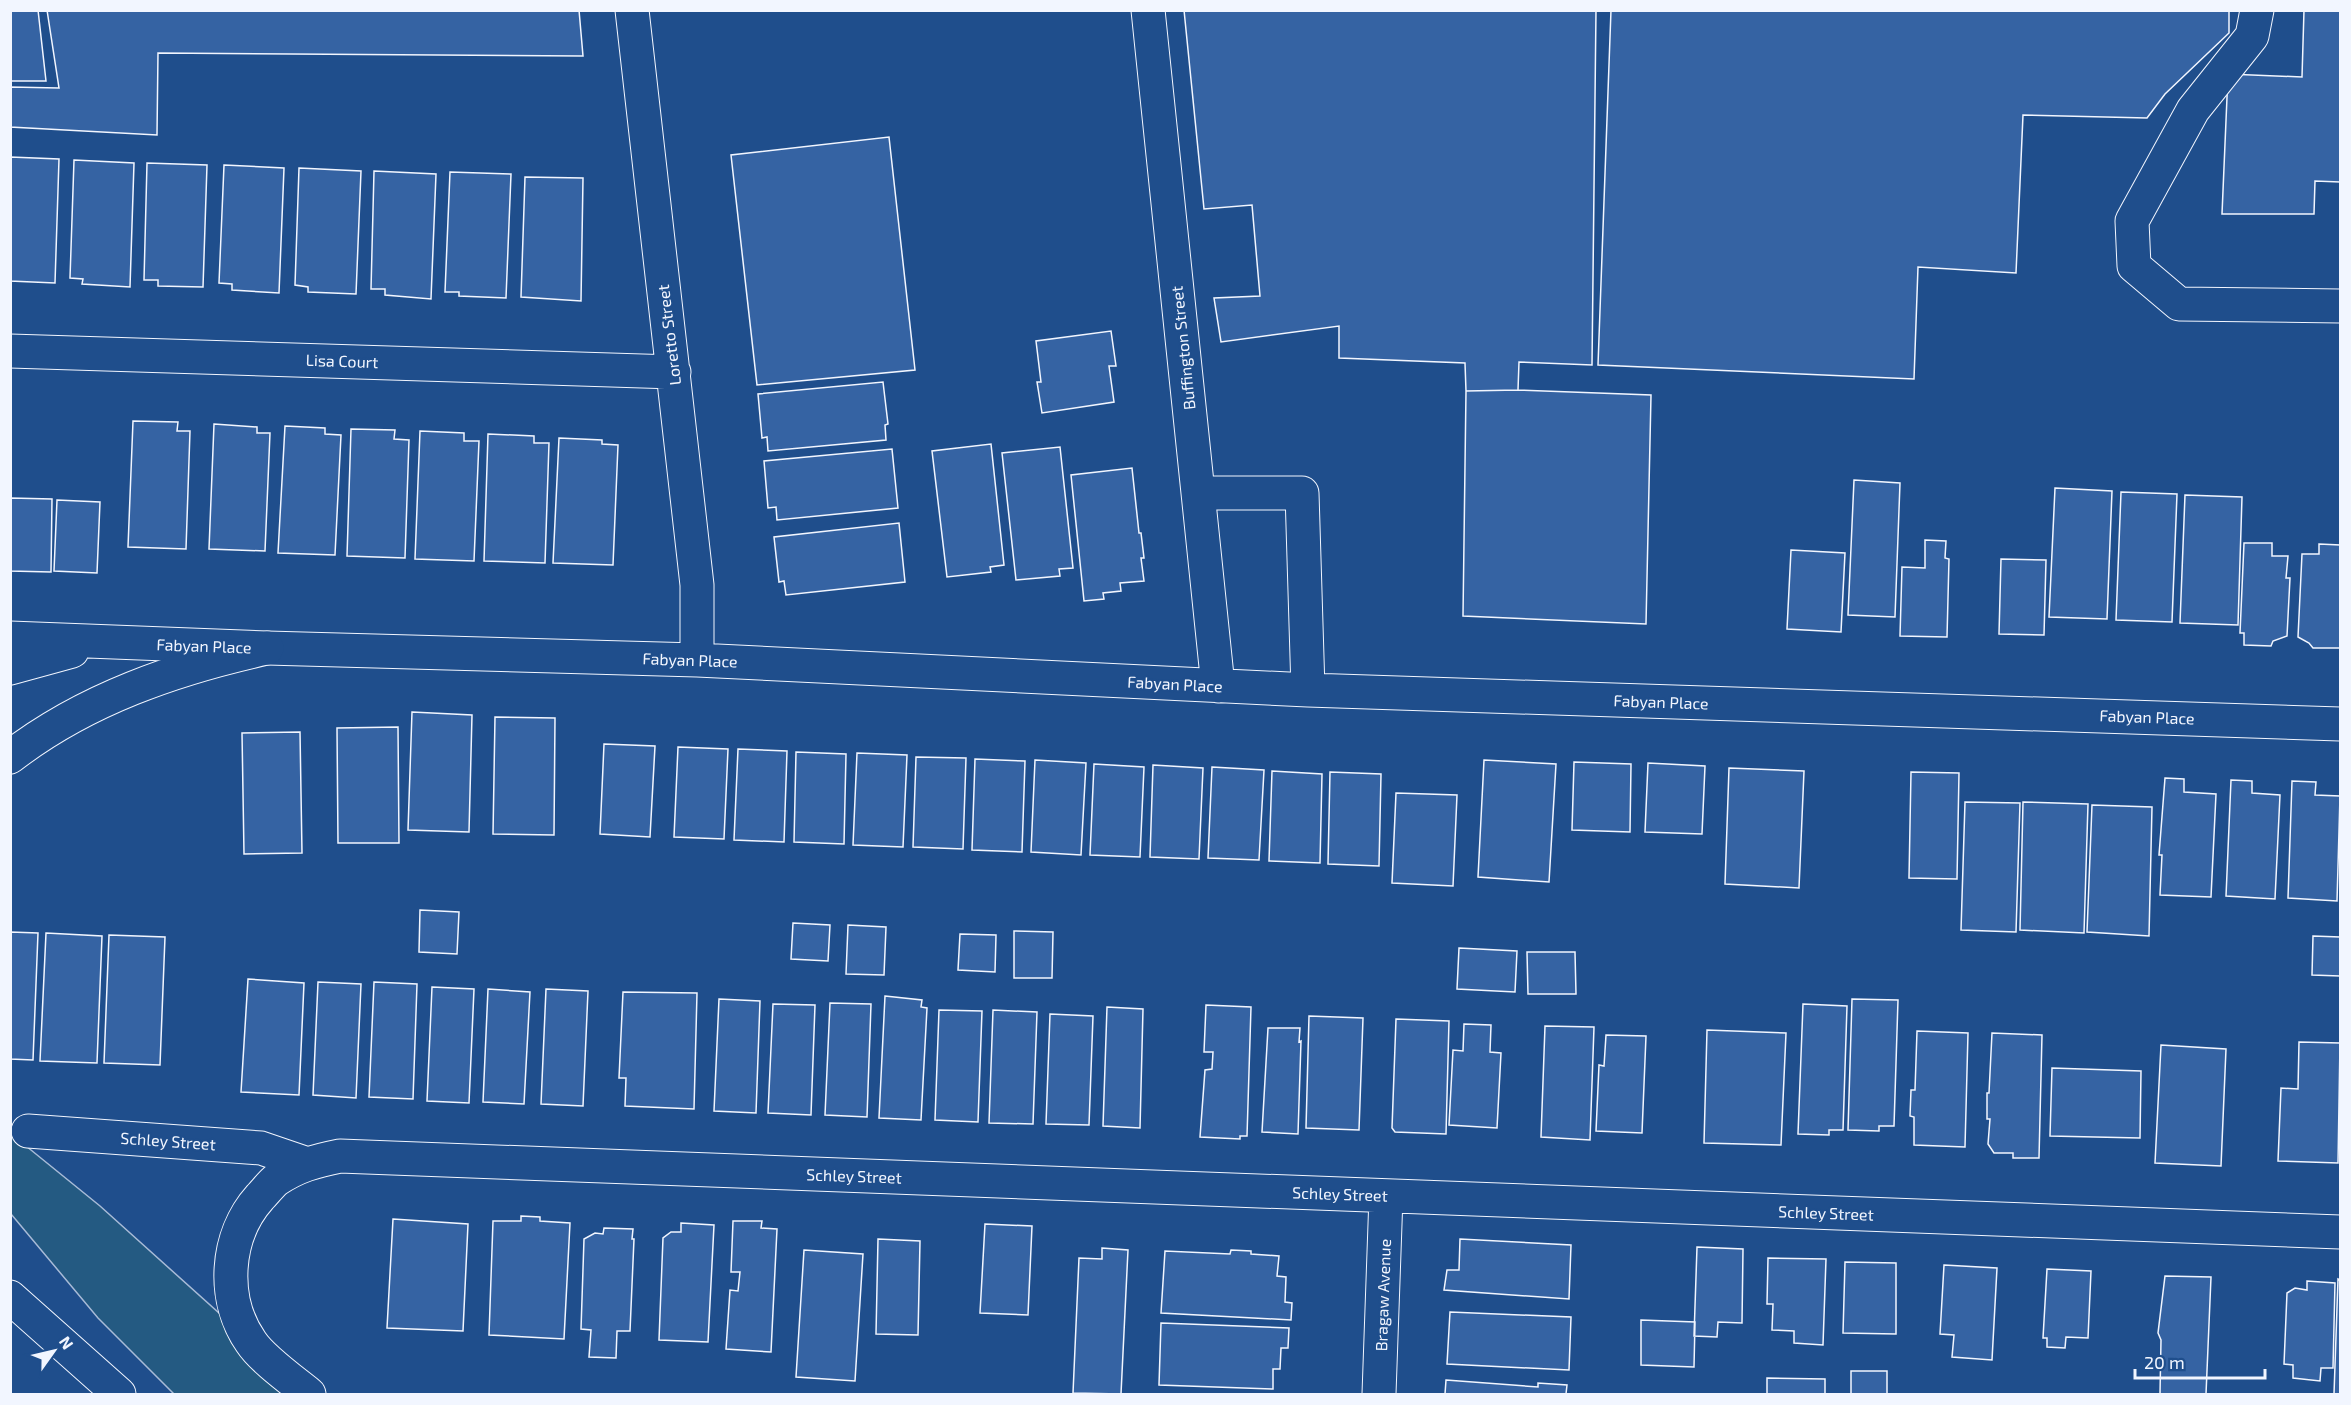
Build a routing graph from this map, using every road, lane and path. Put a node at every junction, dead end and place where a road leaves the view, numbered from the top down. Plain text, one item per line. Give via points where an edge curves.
1 (632, 10) edge
2 (1148, 10) edge
3 (2258, 10) edge
4 (2340, 306) edge
5 (10, 351) edge
6 (674, 372) junction
7 (1198, 493) junction
8 (10, 638) edge
9 (122, 643) junction
10 (267, 648) junction
11 (697, 660) junction
12 (10, 668) edge
13 (1218, 686) junction
14 (1308, 690) junction
15 (2340, 724) edge
16 (10, 757) edge
17 (28, 1131) dead end
18 (305, 1164) junction
19 (1386, 1196) junction
20 (2340, 1232) edge
21 (10, 1297) edge
22 (119, 1395) edge
23 (309, 1395) edge
24 (1379, 1395) edge

1 - 6 main road, Loretto Street
2 - 7 main road, Buffington Street
3 - 4 main road via 2252,36 2193,110 2132,221 2134,266 2179,304
5 - 6 main road, Lisa Court
6 - 11 main road, Loretto Street via 697,585
7 - 13 main road, Buffington Street
7 - 14 main road via 1302,493
8 - 9 main road, Fabyan Place
9 - 10 main road, Fabyan Place
9 - 12 main road via 88,647
10 - 11 main road, Fabyan Place
10 - 16 main road via 193,667 128,690 64,721
11 - 13 main road, Fabyan Place
13 - 14 main road, Fabyan Place
14 - 15 main road, Fabyan Place
17 - 18 main road, Schley Street via 261,1148
18 - 19 main road, Schley Street via 340,1156
18 - 23 main road, Schley Street via 274,1182 250,1209 235,1241 230,1282 236,1315 251,1344
19 - 20 main road, Schley Street
19 - 24 main road, Bragaw Avenue
21 - 22 main road

